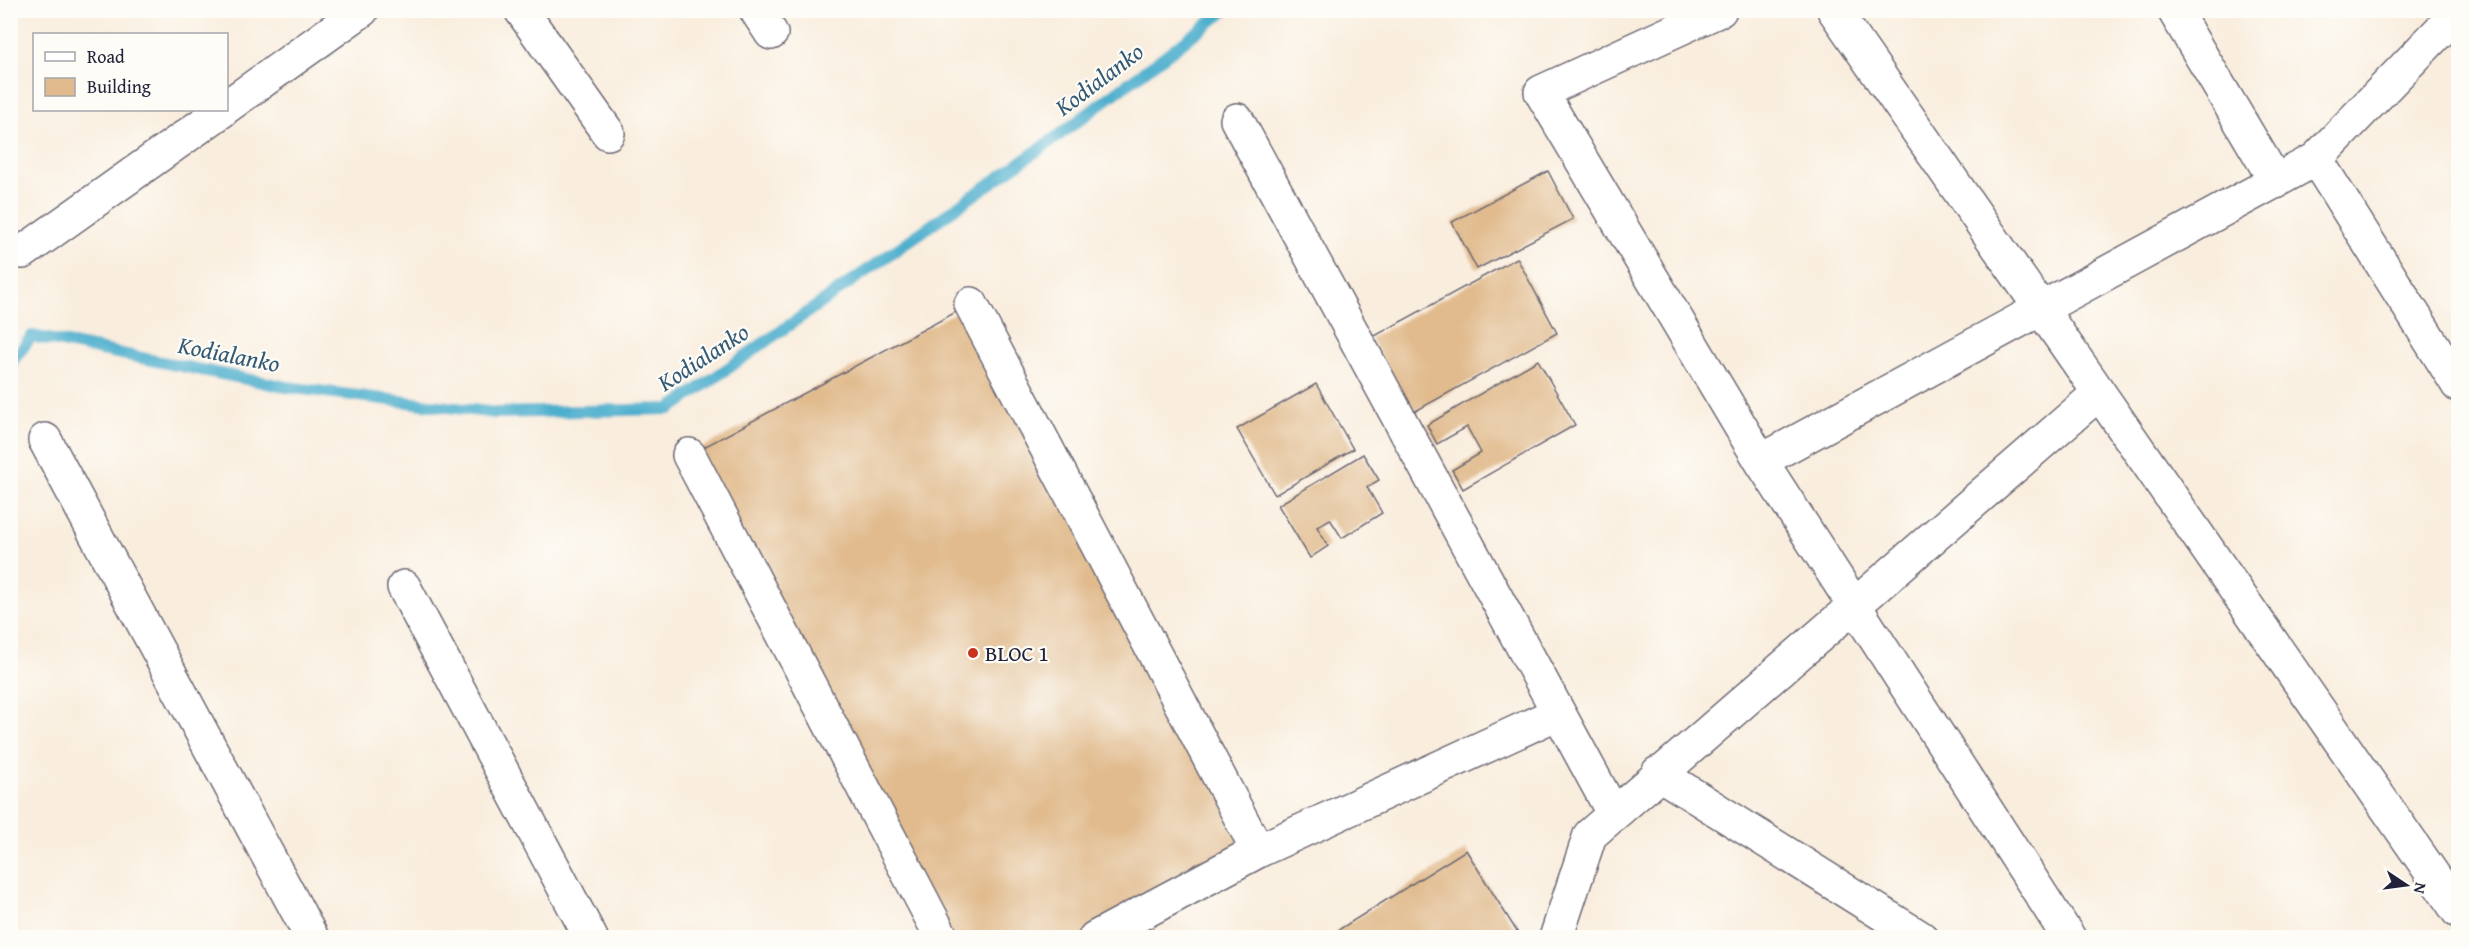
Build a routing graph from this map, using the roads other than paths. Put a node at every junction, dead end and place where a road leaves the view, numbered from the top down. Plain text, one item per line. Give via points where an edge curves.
1 (362, 10) edge
2 (521, 10) edge
3 (1720, 10) edge
4 (1834, 10) edge
5 (2174, 10) edge
6 (2458, 12) edge
7 (228, 106) edge
8 (222, 111) edge
9 (1237, 120) dead end
10 (608, 133) dead end
11 (2316, 159) junction
12 (2276, 182) junction
13 (23, 252) dead end
14 (971, 304) dead end
15 (2041, 309) junction
16 (2458, 385) edge
17 (2099, 393) junction
18 (45, 440) dead end
19 (689, 455) dead end
20 (1761, 461) junction
21 (404, 587) dead end
22 (1853, 605) junction
23 (1558, 713) junction
24 (1658, 773) junction
25 (1612, 813) junction
26 (1258, 851) junction
27 (2458, 911) edge
28 (1908, 934) edge
29 (312, 938) edge
30 (591, 938) edge
31 (942, 938) edge
32 (1095, 938) edge
33 (1556, 938) edge
34 (2069, 938) edge

1 - 7 street
2 - 10 street
3 - 20 street via 1541,92
4 - 15 street
5 - 12 street
6 - 11 street
8 - 13 street
9 - 23 street
11 - 12 street
11 - 16 street
12 - 15 street
14 - 26 street
15 - 17 street
15 - 20 street
17 - 22 street
17 - 27 street
18 - 29 street
19 - 31 street
20 - 22 street
21 - 30 street
22 - 24 street
22 - 34 street
23 - 25 street
23 - 26 street
24 - 25 street
24 - 28 street
25 - 33 street via 1590,835
26 - 32 street

